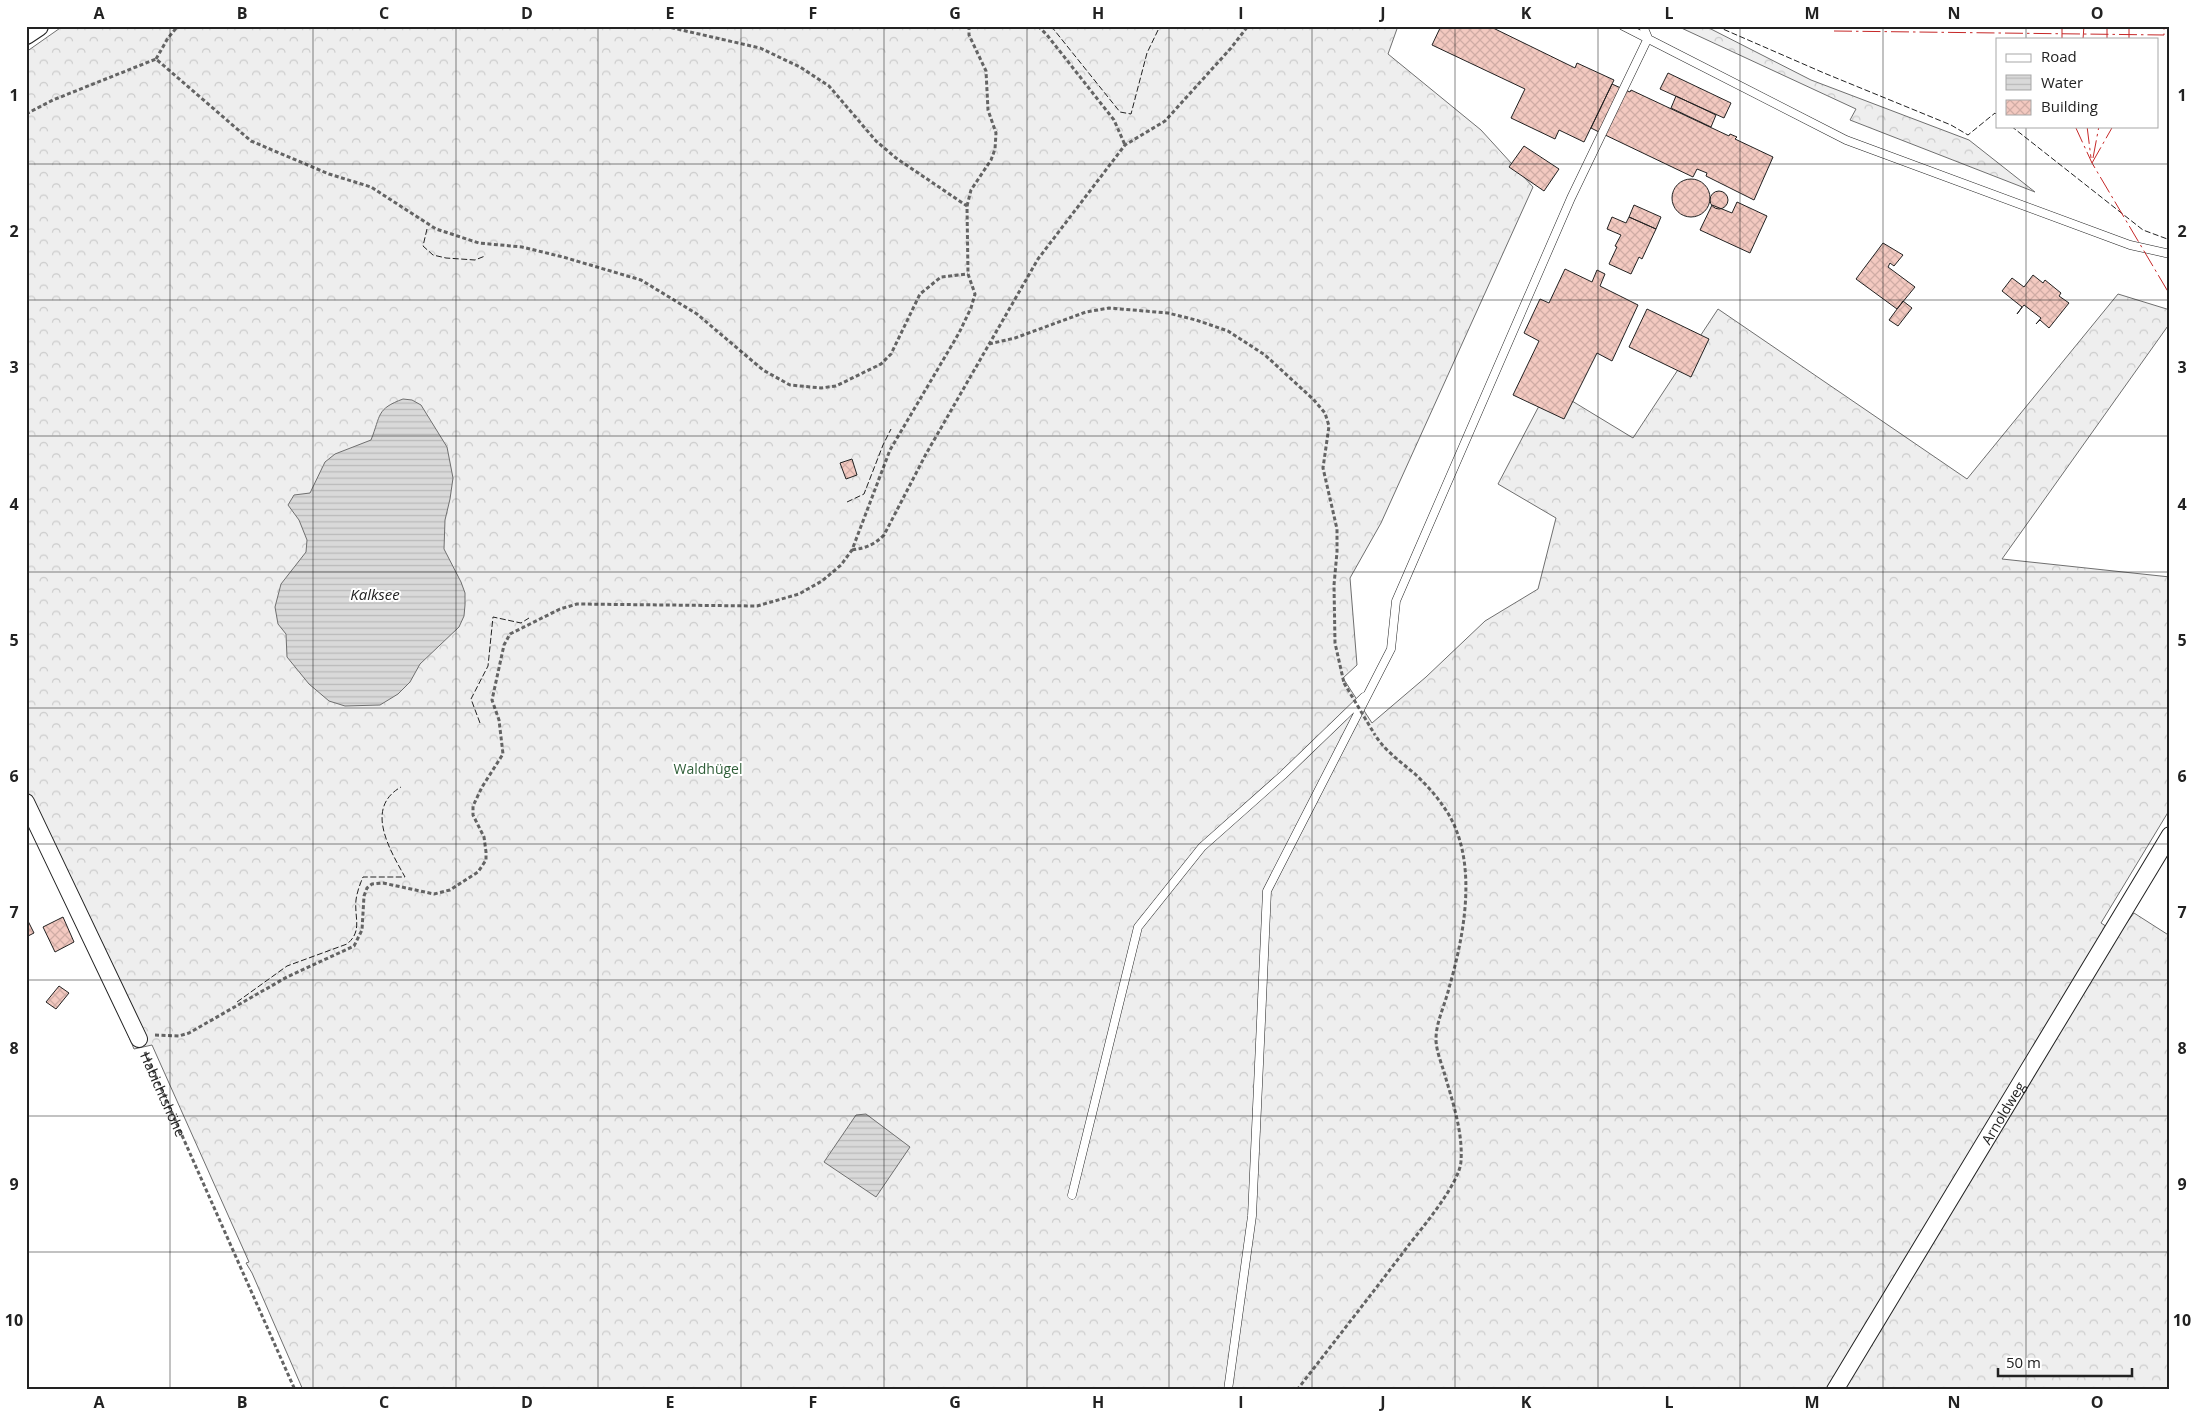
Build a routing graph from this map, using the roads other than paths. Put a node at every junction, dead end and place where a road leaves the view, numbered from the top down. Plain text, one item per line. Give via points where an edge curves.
1 (38, 26) edge
2 (1623, 26) edge
3 (1643, 26) edge
4 (26, 34) edge
5 (1648, 38) junction
6 (2170, 254) edge
7 (1369, 692) junction
8 (26, 802) edge
9 (2170, 835) edge
10 (139, 1038) road end
11 (1072, 1195) dead end
12 (1228, 1390) edge
13 (1835, 1390) edge

1 - 4 street
2 - 5 lane
3 - 5 lane
5 - 6 lane via 1846,140 2130,245
5 - 7 lane via 1571,198 1396,601 1391,649
7 - 11 lane via 1202,847 1138,927
7 - 12 lane via 1267,891 1252,1216
8 - 10 street, Habichtshöhe
9 - 13 street, Arnoldweg

